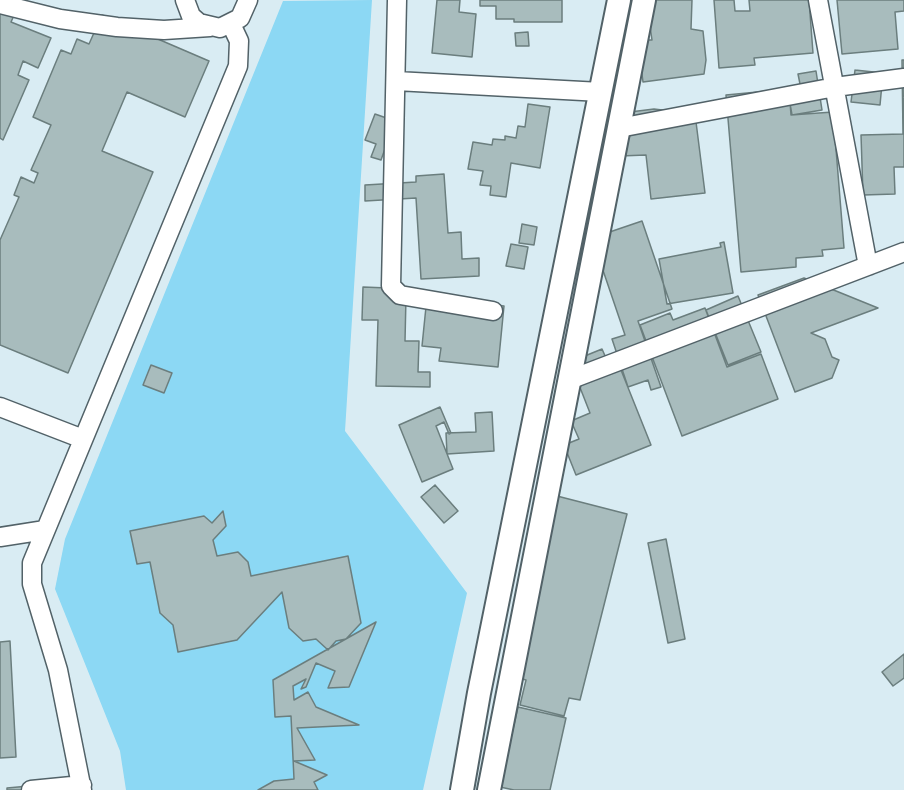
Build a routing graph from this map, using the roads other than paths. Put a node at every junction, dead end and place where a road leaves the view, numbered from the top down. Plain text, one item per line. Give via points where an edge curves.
1 (185, 0) edge
2 (248, 0) edge
3 (258, 0) edge
4 (398, 0) edge
5 (620, 0) edge
6 (644, 0) edge
7 (818, 0) edge
8 (0, 4) edge
9 (235, 21) junction
10 (210, 27) junction
11 (904, 78) edge
12 (396, 81) junction
13 (835, 87) junction
14 (601, 92) junction
15 (619, 128) junction
16 (904, 252) edge
17 (868, 266) junction
18 (493, 311) dead end
19 (569, 380) junction
20 (0, 407) edge
21 (83, 440) junction
22 (45, 530) junction
23 (0, 537) edge
24 (82, 787) edge
25 (31, 790) edge
26 (462, 790) edge
27 (489, 790) edge

1 - 10 street via 191,16
2 - 9 street
3 - 9 street
4 - 12 street
5 - 14 street
6 - 15 street
7 - 13 street
8 - 10 street via 60,19 117,27
9 - 10 street
9 - 21 street via 238,66
11 - 13 street
12 - 14 street
12 - 18 street via 391,286 400,295
13 - 15 street
13 - 17 street
14 - 26 street
15 - 19 street
16 - 17 street
17 - 19 street
19 - 27 street
20 - 21 street
21 - 22 street
22 - 23 street
22 - 24 street via 32,563 32,584 58,670
24 - 25 street

